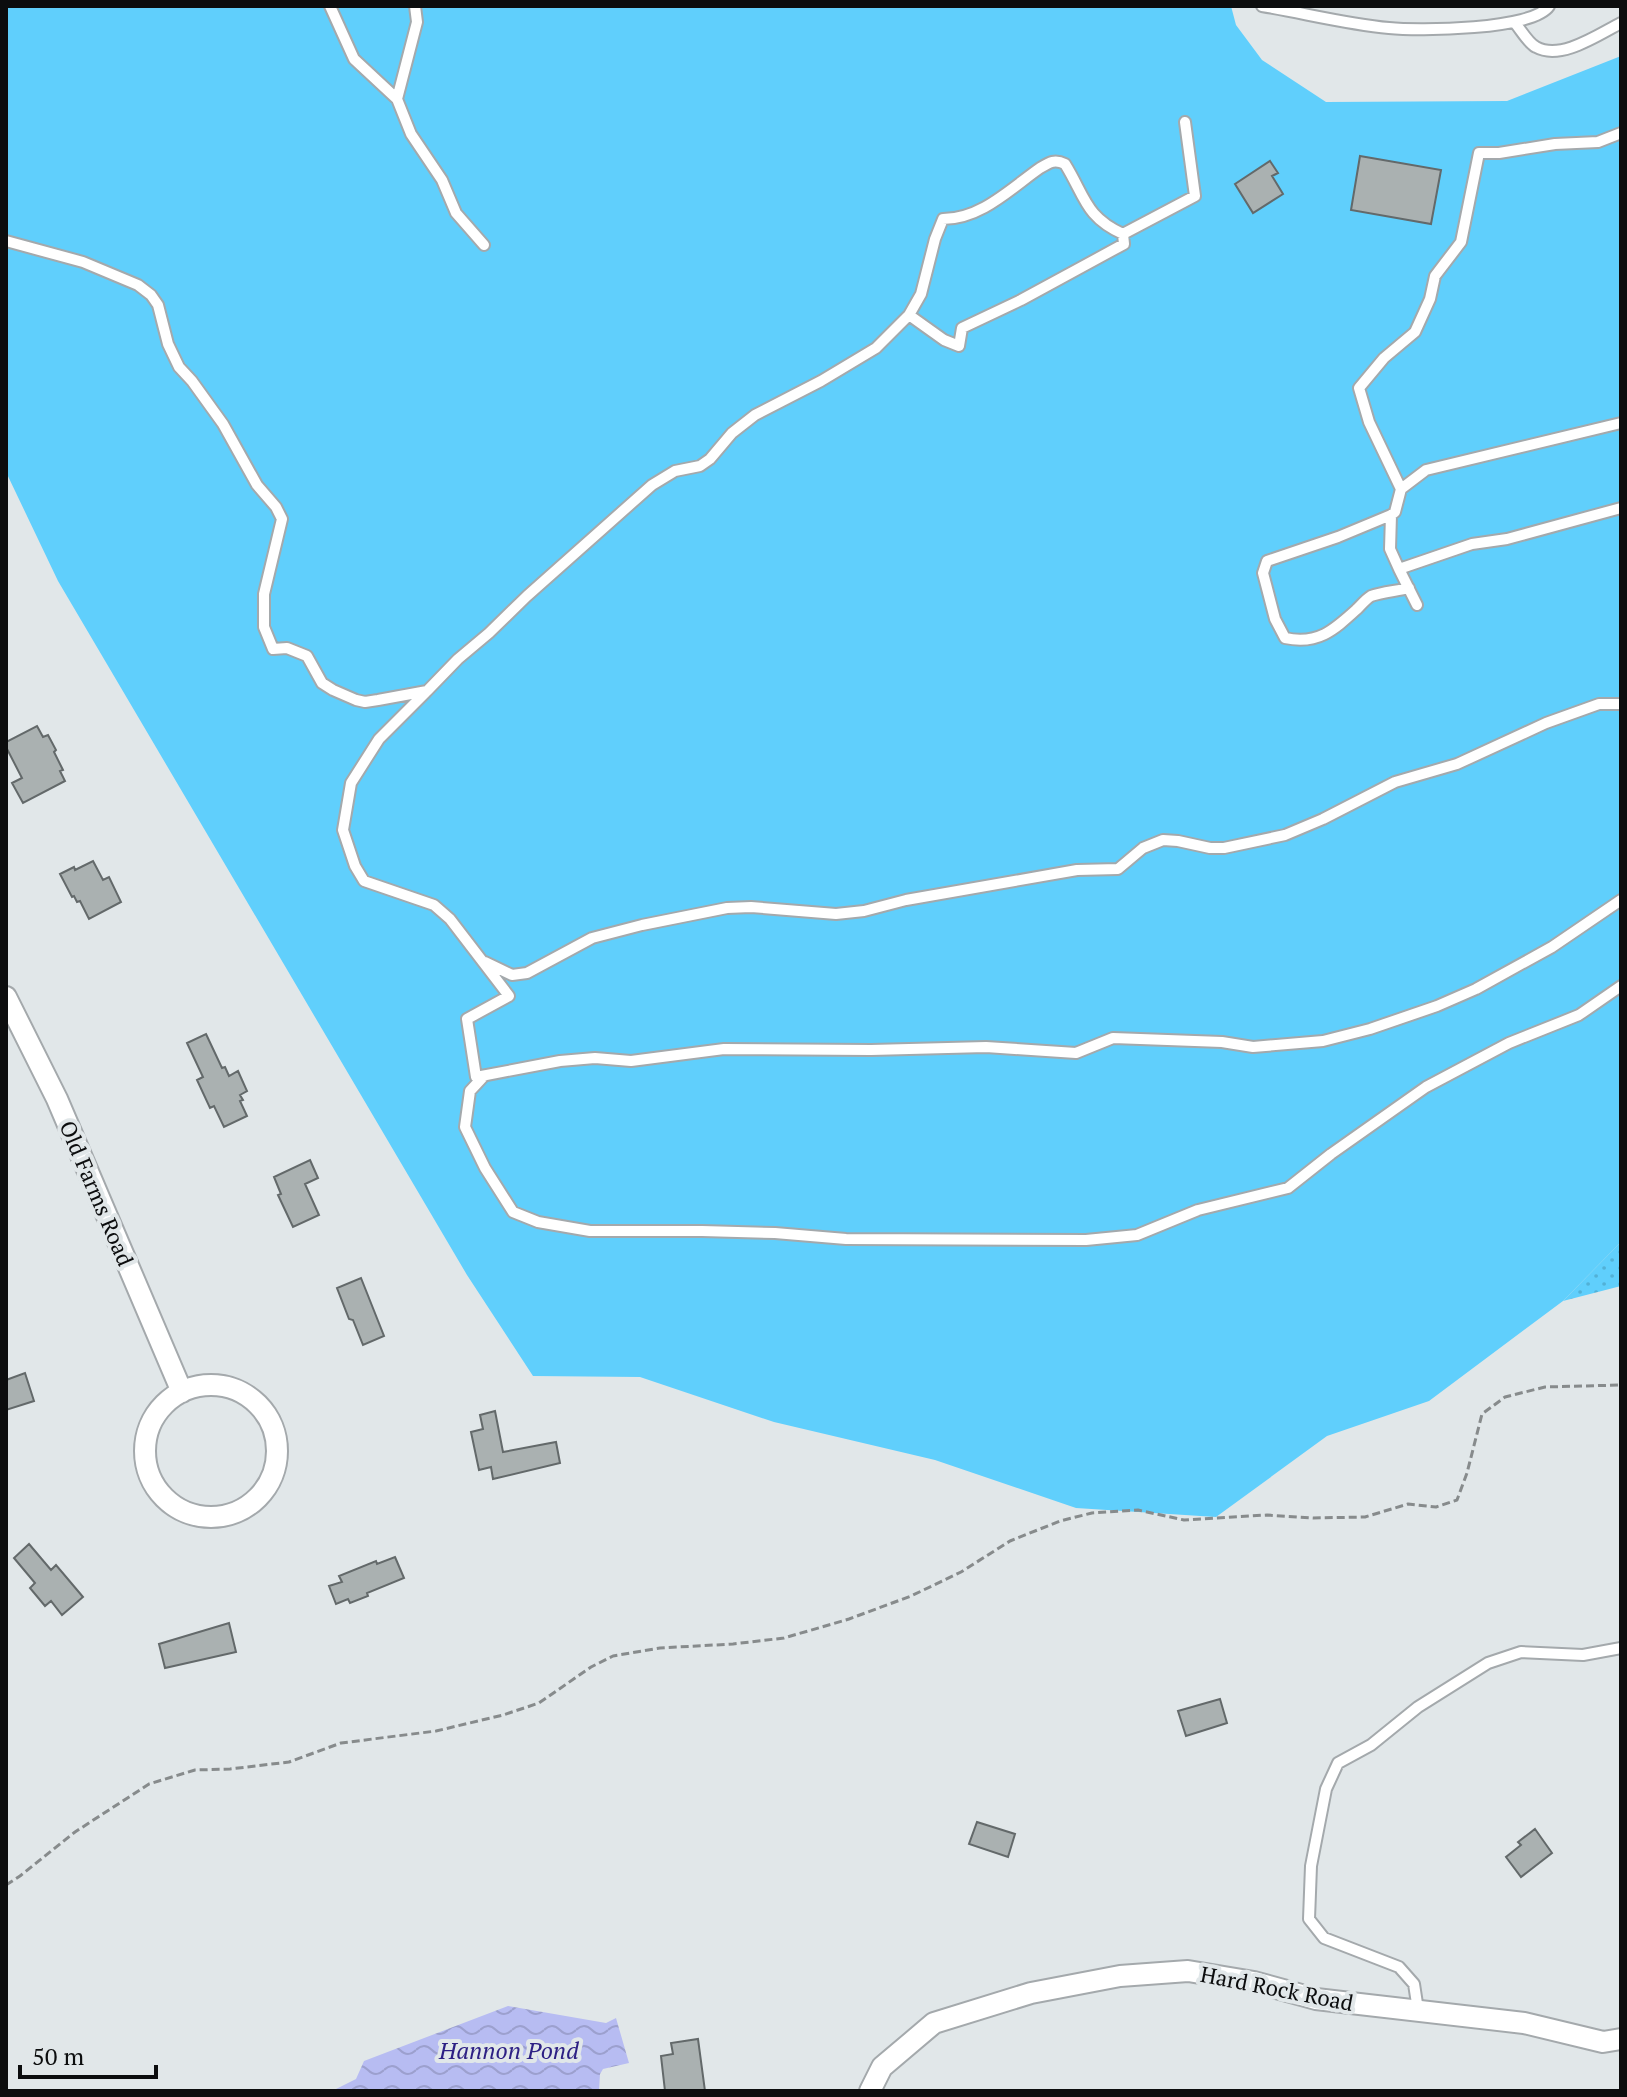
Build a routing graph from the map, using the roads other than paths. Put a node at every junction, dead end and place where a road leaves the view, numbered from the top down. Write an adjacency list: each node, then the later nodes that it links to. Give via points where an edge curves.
1 (330, 6): 7 (lane, via 354,59)
2 (415, 6): 7 (lane, via 417,22)
3 (1262, 6): 5 (lane, via 1390,28)
4 (1549, 6): 5 (lane)
5 (1515, 23): 6 (lane, via 1535,47 1555,52)
6 (1621, 23)
7 (397, 99): 12 (lane, via 456,213)
8 (1185, 122): 10 (lane, via 1195,196)
9 (1621, 133): 15 (lane, via 1598,142 1479,153 1461,242 1435,276 1415,332 1359,388)
10 (1123, 234): 13 (lane, via 1124,244 962,328 959,346); 13 (lane, via 1092,213 1065,164 1050,162 978,213 943,219 921,294)
11 (6, 241): 21 (lane, via 83,262 138,285 158,305 179,367 223,424 282,519 264,594 264,627 273,649 307,656 322,683 356,700)
12 (484, 245)
13 (909, 315): 21 (lane, via 876,348 755,415 700,466 675,471 652,485)
14 (1621, 423): 15 (lane, via 1426,470)
15 (1401, 489): 17 (lane)
16 (1621, 508): 18 (lane, via 1472,544)
17 (1391, 515): 18 (lane, via 1390,549); 19 (lane, via 1267,561 1263,573 1275,619 1285,638 1297,641 1326,634 1370,597)
18 (1399, 569): 19 (lane)
19 (1409, 588): 20 (lane)
20 (1417, 605)
21 (427, 691): 24 (lane, via 379,739 351,783 343,830 364,881 434,905)
22 (1621, 704): 24 (lane, via 1599,704 1546,723 1457,764 1395,782 1285,835 1224,848 1163,840 1143,848 1118,869 1077,870 864,911 727,908 592,938 527,973 512,975)
23 (1619, 905): 27 (lane, via 1476,989 1323,1041 1253,1047 1113,1038 1076,1053 986,1047 724,1049 631,1061 560,1061)
24 (483, 961): 27 (lane, via 509,996 467,1019 476,1077)
25 (1621, 986): 27 (lane, via 1579,1015 1509,1043 1426,1087 1288,1188 1198,1210 1137,1235 1086,1240 590,1231 538,1222 513,1212 465,1127 470,1091)
26 (6, 997): 28 (street, Old Farms Road, via 57,1099)
27 (483, 1077)
28 (182, 1392): 28 (street, via 197,1386 230,1388 258,1405 272,1428 276,1462 269,1482 239,1511 218,1517 177,1509 149,1477 147,1435 166,1402)
29 (1621, 1648): 30 (lane, via 1583,1655 1521,1652 1488,1663 1338,1763 1326,1789 1311,1866 1309,1919 1324,1938 1399,1967 1414,1984)
30 (1418, 2010): 31 (street, Hard Rock Road, via 1524,2023 1603,2042); 32 (street, Hard Rock Road, via 1316,1999 1188,1971 1120,1976 1031,1993 934,2023 882,2067)
31 (1621, 2039)
32 (870, 2091)

